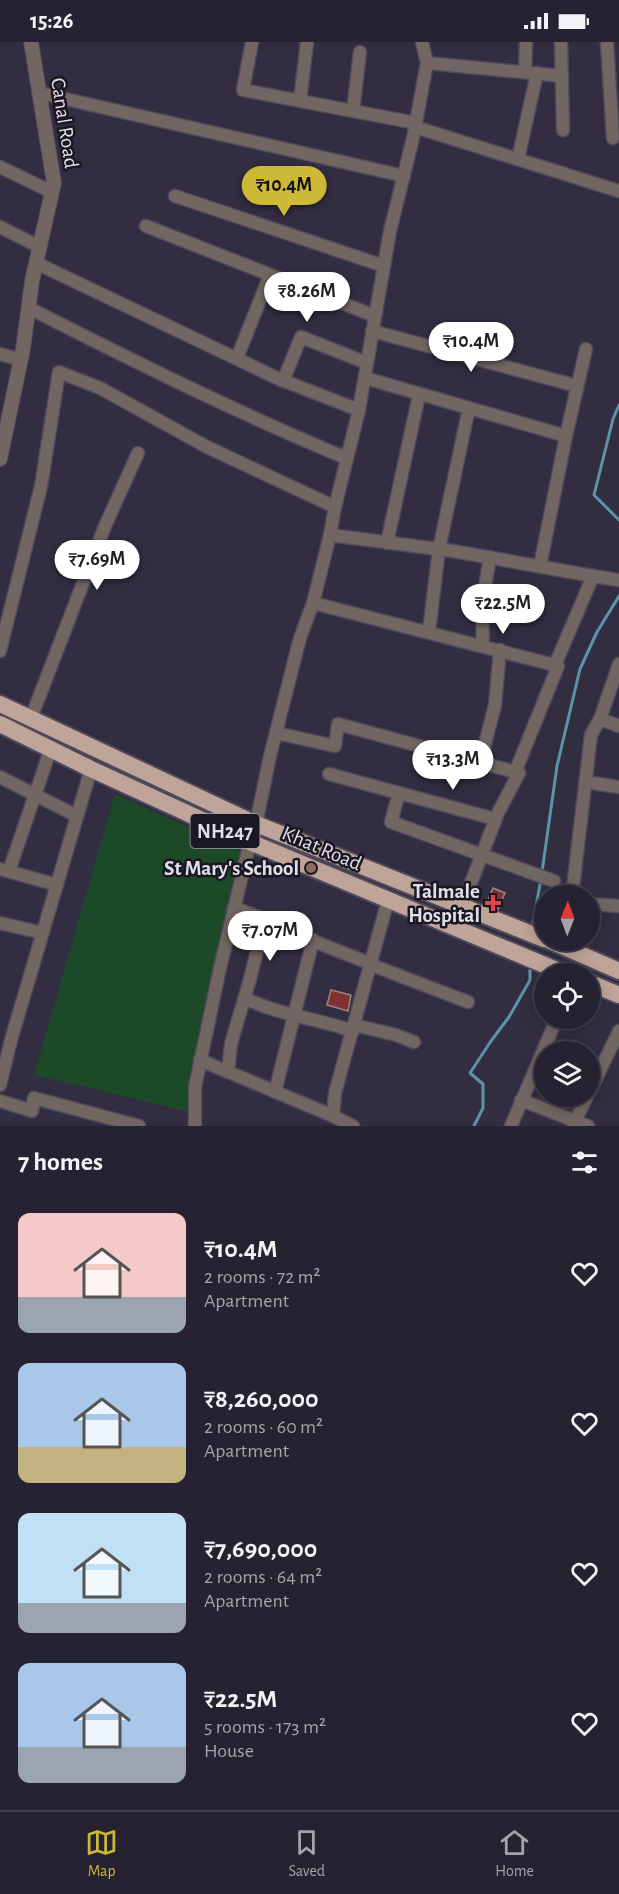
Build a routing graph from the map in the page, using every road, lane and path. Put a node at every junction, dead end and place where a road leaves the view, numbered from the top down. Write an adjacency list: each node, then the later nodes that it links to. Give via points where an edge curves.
1 (31, 42): 12 (street, Canal Road)
2 (252, 42): 13 (street, via 243,90)
3 (307, 42): 13 (street)
4 (422, 42): 9 (street)
5 (526, 42): 10 (street)
6 (561, 42): 11 (street)
7 (607, 42): 17 (street)
8 (360, 52): 14 (street)
9 (427, 63): 10 (street); 15 (street)
10 (531, 73): 11 (street); 18 (street)
11 (562, 76): 16 (street)
12 (39, 93): 20 (street); 22 (street, Canal Road, via 54,183)
13 (300, 101): 14 (street)
14 (353, 111): 15 (street)
15 (416, 125): 18 (street); 20 (street)
16 (563, 130)
17 (612, 138)
18 (518, 159): 21 (street)
19 (0, 167): 22 (street)
20 (404, 176): 28 (street)
21 (619, 191)
22 (52, 192): 26 (street, Canal Road)
23 (175, 196): 28 (street)
24 (146, 226): 29 (street)
25 (0, 227): 26 (street)
26 (40, 247): 27 (street, Canal Road)
27 (36, 263): 30 (street, Canal Road); 35 (street)
28 (384, 266): 31 (street)
29 (270, 275): 31 (street); 35 (street)
30 (29, 308): 36 (street, Canal Road); 47 (street, via 208,397)
31 (375, 316): 32 (street)
32 (372, 331): 37 (street); 40 (street)
33 (586, 349): 40 (street)
34 (0, 354): 36 (street)
35 (237, 358): 39 (street)
36 (21, 360): 44 (street, Canal Road)
37 (367, 363): 38 (street); 39 (street, via 301,336)
38 (365, 378): 41 (street); 43 (street)
39 (284, 381): 43 (street)
40 (577, 386): 45 (street)
41 (418, 395): 42 (street); 51 (street)
42 (469, 408): 45 (street); 52 (street)
43 (359, 410): 47 (street)
44 (5, 414): 48 (street, Canal Road)
45 (566, 436): 54 (street)
46 (138, 453): 65 (street, via 105,526)
47 (346, 458): 49 (street)
48 (0, 459)
49 (335, 507): 50 (street); 61 (street, via 207,447 100,388 59,372 40,486)
50 (330, 535): 51 (street); 57 (street)
51 (387, 543): 52 (street)
52 (439, 549): 53 (street); 58 (street)
53 (490, 557): 54 (street); 59 (street, via 482,605)
54 (540, 566): 55 (street)
55 (593, 576): 56 (street); 63 (street)
56 (619, 580)
57 (313, 603): 58 (street); 69 (street)
58 (429, 632): 59 (street)
59 (483, 645): 60 (street)
60 (500, 650): 63 (street); 71 (street, via 495,705)
61 (0, 651)
62 (619, 664): 66 (street)
63 (555, 665): 73 (street, via 558,666 516,770)
64 (0, 704): 65 (highway, Khat Road / NH247)
65 (31, 718): 82 (highway, Khat Road / NH247)
66 (600, 719): 68 (street); 76 (street, via 591,735)
67 (0, 724): 70 (highway, Khat Road / NH247)
68 (619, 726)
69 (276, 733): 71 (street, via 335,746 338,724); 82 (street)
70 (51, 748): 72 (highway, Khat Road / NH247); 79 (street)
71 (480, 763): 73 (street)
72 (91, 769): 80 (street); 83 (highway, Khat Road / NH247)
73 (519, 773): 81 (street)
74 (329, 774): 78 (street)
75 (0, 777): 79 (street)
76 (586, 782): 77 (street); 88 (street)
77 (619, 787)
78 (399, 793): 81 (street); 84 (street, via 391,822)
79 (36, 794): 80 (street); 85 (street)
80 (77, 816): 87 (street)
81 (495, 819): 84 (street)
82 (256, 824): 83 (highway, NH247); 91 (highway, Khat Road / NH247)
83 (250, 842): 89 (highway, Khat Road / NH247); 93 (street)
84 (480, 855): 86 (street); 91 (street)
85 (4, 870): 87 (street)
86 (554, 881)
87 (57, 885): 96 (street)
88 (573, 885)
89 (388, 900): 100 (highway, Khat Road / NH247); 101 (street)
90 (600, 905): 92 (street)
91 (462, 906): 97 (highway, Khat Road / NH247)
92 (619, 906)
93 (234, 908): 94 (street); 112 (street)
94 (265, 920): 98 (street); 105 (street)
95 (0, 923): 96 (street)
96 (43, 933): 115 (street)
97 (534, 935)
98 (313, 940): 101 (street); 107 (street)
99 (581, 951): 102 (highway, Khat Road / NH247)
100 (541, 963)
101 (369, 964): 106 (street); 108 (street)
102 (619, 970)
103 (600, 987): 104 (highway)
104 (619, 995)
105 (245, 998): 107 (street); 114 (street, via 231,1044)
106 (468, 1002)
107 (294, 1014): 108 (street); 116 (street)
108 (353, 1028): 111 (street); 120 (street, via 335,1093)
109 (552, 1029): 117 (street)
110 (619, 1031): 113 (street)
111 (414, 1042)
112 (200, 1060): 114 (street); 123 (street)
113 (600, 1070)
114 (228, 1072): 116 (street)
115 (0, 1085)
116 (275, 1092): 120 (street)
117 (520, 1100): 121 (street); 125 (street)
118 (0, 1101): 122 (street, via 32,1111 34,1098)
119 (582, 1107): 121 (street)
120 (333, 1116): 124 (street)
121 (574, 1124): 126 (street)
122 (139, 1126)
123 (195, 1126)
124 (352, 1126)
125 (511, 1126)
126 (588, 1126)

